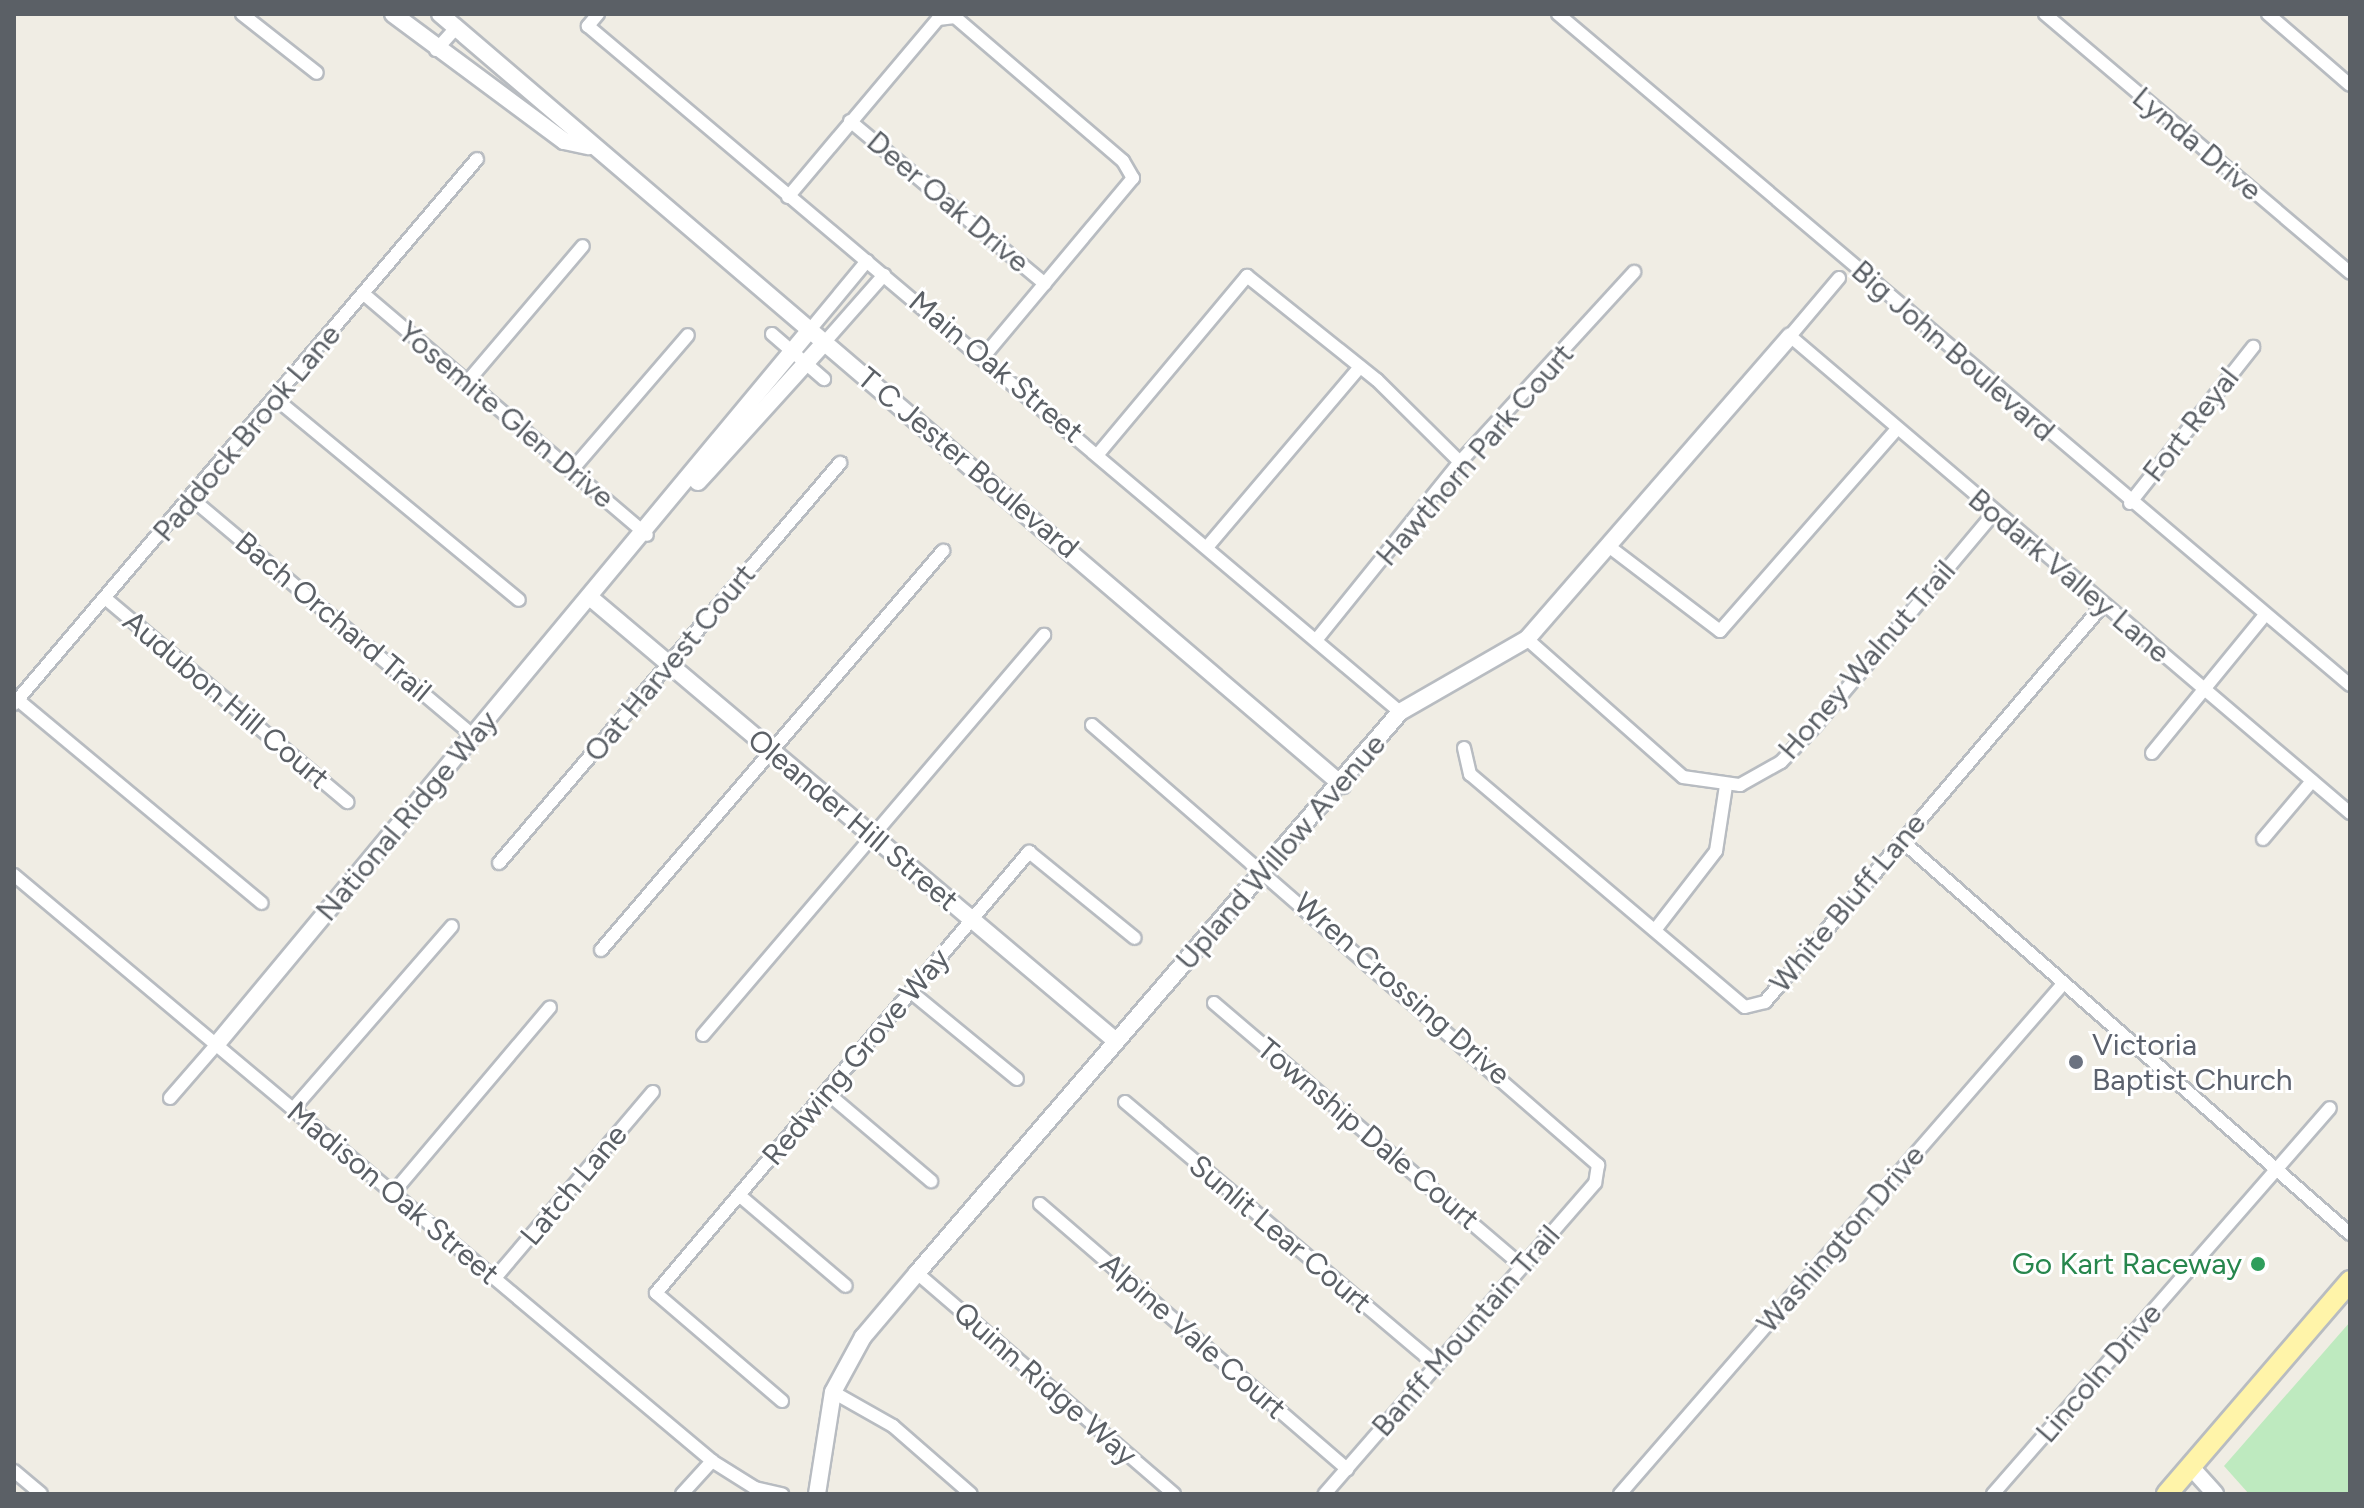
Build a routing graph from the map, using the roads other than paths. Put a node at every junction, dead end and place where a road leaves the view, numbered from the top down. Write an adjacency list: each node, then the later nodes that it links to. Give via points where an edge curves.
1 (242, 14): 11 (street)
2 (393, 14): 10 (street, T C Jester Boulevard)
3 (440, 14): 9 (street, T C Jester Boulevard)
4 (598, 14): 16 (street, Main Oak Street, via 588,26)
5 (1558, 14): 44 (street, Big John Boulevard)
6 (2045, 14): 20 (street, Lynda Drive)
7 (2268, 14): 12 (street)
8 (946, 15): 13 (street); 23 (street, via 1130,169 1128,187)
9 (456, 28): 10 (street); 14 (street, T C Jester Boulevard)
10 (436, 50): 14 (street, T C Jester Boulevard, via 564,141)
11 (317, 73)
12 (2350, 85)
13 (850, 121): 16 (street); 23 (street, Deer Oak Drive)
14 (590, 147): 25 (street, T C Jester Boulevard)
15 (477, 159): 24 (street, Paddock Brook Lane)
16 (788, 197): 18 (street, Main Oak Street)
17 (583, 246): 36 (street)
18 (867, 261): 21 (street, Main Oak Street); 25 (street, National Ridge Way)
19 (1634, 272): 40 (street, Hawthorn Park Court)
20 (2350, 273)
21 (884, 275): 29 (street, National Ridge Way); 32 (street, Main Oak Street)
22 (1839, 278): 28 (street, Upland Willow Avenue)
23 (1045, 284): 32 (street)
24 (365, 295): 36 (street, Yosemite Glen Drive); 37 (street, Paddock Brook Lane)
25 (809, 331): 29 (street, T C Jester Boulevard); 31 (street, National Ridge Way)
26 (772, 334): 31 (street, T C Jester Boulevard)
27 (688, 335): 42 (street)
28 (1790, 336): 38 (street, Bodark Valley Lane); 48 (street, Upland Willow Avenue)
29 (824, 343): 33 (street, National Ridge Way); 69 (street, T C Jester Boulevard)
30 (2253, 347): 44 (street, Fort Reyal)
31 (792, 351): 33 (street, T C Jester Boulevard); 46 (street, National Ridge Way)
32 (985, 355): 39 (street, Main Oak Street)
33 (807, 364): 35 (street, T C Jester Boulevard); 46 (street, National Ridge Way)
34 (1360, 367): 39 (street, via 1247,276); 40 (street); 47 (street)
35 (824, 379)
36 (468, 381): 42 (street, Yosemite Glen Drive)
37 (276, 399): 43 (street, Paddock Brook Lane); 52 (street)
38 (1897, 429): 45 (street, Bodark Valley Lane); 48 (street, via 1720,631)
39 (1099, 453): 47 (street, Main Oak Street)
40 (1460, 462): 56 (street, Hawthorn Park Court)
41 (840, 463): 58 (street, Oat Harvest Court)
42 (571, 471): 46 (street, Yosemite Glen Drive)
43 (191, 498): 50 (street, Paddock Brook Lane); 64 (street, Bach Orchard Trail)
44 (2130, 503): 54 (street, Big John Boulevard)
45 (1994, 513): 53 (street, Bodark Valley Lane); 70 (street, Honey Walnut Trail, via 1781,762)
46 (647, 535): 51 (street, National Ridge Way)
47 (1208, 546): 56 (street, Main Oak Street)
48 (1611, 548): 57 (street, Upland Willow Avenue)
49 (943, 551): 66 (street)
50 (105, 598): 61 (street, Paddock Brook Lane); 71 (street, Audubon Hill Court)
51 (592, 599): 58 (street, Oleander Hill Street); 64 (street, National Ridge Way)
52 (519, 600)
53 (2103, 605): 60 (street, Bodark Valley Lane); 75 (street, White Bluff Lane)
54 (2264, 616): 59 (street, Big John Boulevard); 60 (street)
55 (1044, 635): 73 (street)
56 (1317, 639): 62 (street, Main Oak Street)
57 (1527, 639): 62 (street, Upland Willow Avenue); 70 (street, via 1683,777)
58 (669, 663): 66 (street, Oleander Hill Street); 76 (street, Oat Harvest Court)
59 (2350, 685)
60 (2203, 689): 67 (street); 68 (street, Bodark Valley Lane)
61 (16, 702): 79 (street)
62 (1400, 712): 69 (street, Upland Willow Avenue)
63 (1092, 725): 77 (street, Wren Crossing Drive)
64 (474, 736): 91 (street, National Ridge Way)
65 (1464, 748): 82 (street, White Bluff Lane, via 1470,774)
66 (771, 750): 73 (street, Oleander Hill Street); 84 (street)
67 (2152, 753)
68 (2312, 781): 72 (street, Bodark Valley Lane); 74 (street)
69 (1342, 785): 77 (street, Upland Willow Avenue)
70 (1726, 786): 82 (street, via 1716,851)
71 (347, 802)
72 (2350, 813)
73 (871, 835): 80 (street, Oleander Hill Street); 89 (street)
74 (2263, 839)
75 (1901, 840): 82 (street, White Bluff Lane, via 1765,1002 1745,1007); 85 (street)
76 (499, 863)
77 (1266, 872): 90 (street, Upland Willow Avenue); 99 (street, Wren Crossing Drive)
78 (14, 875): 91 (street, Madison Oak Street)
79 (262, 903)
80 (971, 921): 83 (street, Redwing Grove Way, via 1029,852); 86 (street, Redwing Grove Way); 90 (street, Oleander Hill Street)
81 (452, 926): 98 (street)
82 (1655, 930)
83 (1135, 938)
84 (601, 950)
85 (2062, 985): 100 (street); 126 (street, Washington Drive)
86 (911, 992): 92 (street); 94 (street, Redwing Grove Way)
87 (1214, 1003): 106 (street, Township Dale Court)
88 (550, 1007): 102 (street)
89 (703, 1035)
90 (1116, 1041): 107 (street, Upland Willow Avenue)
91 (216, 1045): 95 (street, National Ridge Way); 98 (street, Madison Oak Street)
92 (1017, 1079)
93 (653, 1092): 108 (street, Latch Lane)
94 (826, 1092): 101 (street); 103 (street, Redwing Grove Way)
95 (170, 1098)
96 (1125, 1102): 111 (street, Sunlit Lear Court)
97 (2330, 1108): 100 (street, Lincoln Drive)
98 (293, 1109): 102 (street, Madison Oak Street)
99 (1598, 1165): 106 (street, Banff Mountain Trail, via 1595,1183)
100 (2276, 1170): 105 (street); 127 (street, Lincoln Drive)
101 (931, 1181)
102 (393, 1193): 108 (street, Madison Oak Street)
103 (739, 1195): 110 (street); 113 (street, Redwing Grove Way, via 656,1293)
104 (1040, 1204): 116 (street, Alpine Vale Court)
105 (2350, 1234)
106 (1522, 1266): 111 (street, Banff Mountain Trail)
107 (917, 1273): 112 (street, Upland Willow Avenue, via 863,1337); 124 (street, Quinn Ridge Way)
108 (495, 1278): 114 (street, Madison Oak Street)
109 (2350, 1281): 115 (main road)
110 (846, 1286)
111 (1436, 1365): 116 (street, Banff Mountain Trail)
112 (833, 1392): 122 (street, Upland Willow Avenue); 123 (street, via 893,1426)
113 (782, 1401)
114 (712, 1461): 120 (street); 121 (street, Madison Oak Street, via 755,1488)
115 (2191, 1467): 118 (main road); 128 (street)
116 (1347, 1469): 125 (street, Banff Mountain Trail)
117 (14, 1471): 119 (street)
118 (2172, 1492)
119 (41, 1494)
120 (682, 1494)
121 (782, 1494)
122 (817, 1494)
123 (971, 1494)
124 (1174, 1494)
125 (1325, 1494)
126 (1620, 1494)
127 (1993, 1494)
128 (2215, 1494)

